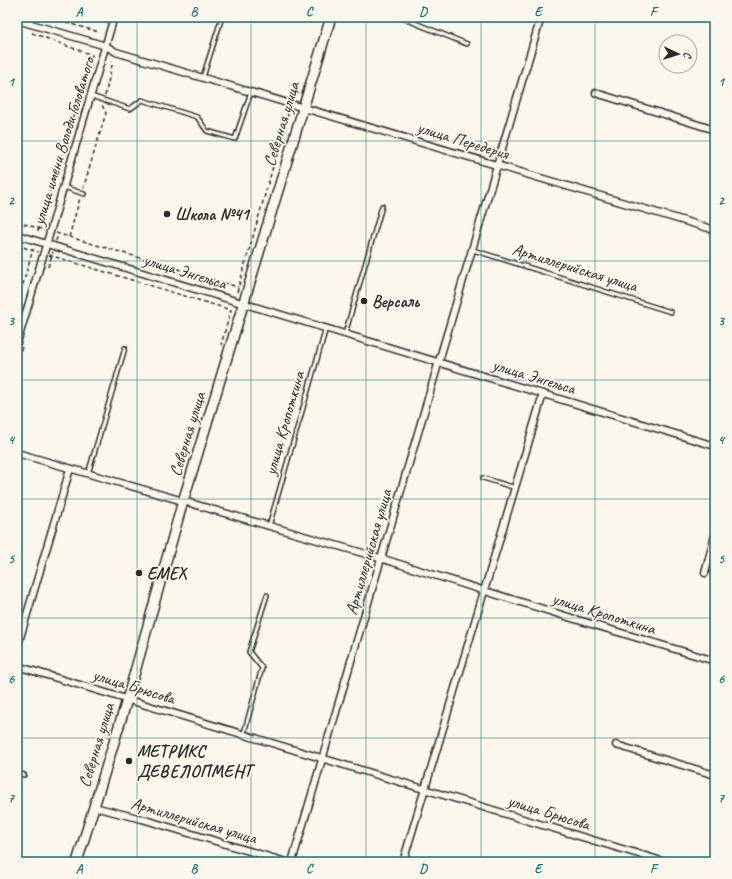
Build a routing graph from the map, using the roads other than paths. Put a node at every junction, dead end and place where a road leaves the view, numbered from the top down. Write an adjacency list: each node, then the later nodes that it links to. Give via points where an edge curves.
1 (114, 17): 8 (street, улица имени Володи Головатого)
2 (222, 17): 9 (lane)
3 (331, 17): 13 (main road, Северная улица)
4 (400, 17): 7 (lane)
5 (541, 17): 15 (street, Артиллерийская улица)
6 (17, 20): 8 (street, улица Передерия)
7 (467, 44)
8 (106, 46): 9 (street, улица Передерия, via 116,52); 12 (street, улица имени Володи Головатого)
9 (203, 78): 10 (street, улица Передерия)
10 (250, 92): 12 (lane, via 235,139 207,131 197,117 142,100 130,109); 13 (street, улица Передерия)
11 (596, 93): 14 (street)
12 (91, 96): 16 (street, улица имени Володи Головатого)
13 (303, 107): 15 (street, улица Передерия); 23 (main road, Северная улица)
14 (715, 130)
15 (496, 165): 19 (street, улица Передерия); 22 (street, Артиллерийская улица)
16 (64, 187): 17 (lane); 21 (street, улица имени Володи Головатого)
17 (83, 194)
18 (382, 206): 26 (lane)
19 (715, 230)
20 (17, 235): 21 (street, улица Энгельса)
21 (47, 244): 23 (street, улица Энгельса); 27 (street, улица имени Володи Головатого)
22 (471, 249): 24 (lane, Артиллерийская улица); 29 (street, Артиллерийская улица)
23 (243, 303): 25 (street, улица Энгельса); 37 (main road, Северная улица)
24 (672, 312)
25 (326, 328): 26 (street, улица Энгельса); 38 (lane, улица Кропоткина)
26 (345, 334): 29 (street, улица Энгельса)
27 (17, 343)
28 (125, 348): 34 (lane)
29 (439, 362): 30 (street, улица Энгельса); 40 (street, Артиллерийская улица)
30 (543, 394): 31 (street, улица Энгельса); 36 (street)
31 (715, 446)
32 (17, 454): 33 (street, улица Кропоткина)
33 (70, 469): 34 (street, улица Кропоткина); 44 (street)
34 (88, 474): 37 (street, улица Кропоткина)
35 (483, 478): 36 (lane)
36 (516, 488): 42 (street)
37 (184, 500): 38 (street, улица Кропоткина); 47 (main road, Северная улица)
38 (269, 526): 40 (street, улица Кропоткина)
39 (715, 536): 41 (street)
40 (380, 558): 42 (street, улица Кропоткина); 50 (street, Артиллерийская улица)
41 (705, 573)
42 (486, 590): 45 (street, улица Кропоткина); 54 (street)
43 (267, 595): 48 (lane, via 249,652 262,668)
44 (17, 648)
45 (715, 661)
46 (17, 666): 47 (street, улица Брюсова)
47 (127, 700): 48 (street, улица Брюсова); 55 (main road, Северная улица)
48 (244, 733): 50 (street, улица Брюсова)
49 (616, 744): 53 (street)
50 (323, 757): 54 (street, улица Брюсова); 58 (street, Артиллерийская улица)
51 (17, 773): 52 (lane)
52 (24, 775)
53 (715, 775)
54 (425, 790): 59 (street); 60 (street, улица Брюсова)
55 (94, 807): 56 (main road, Северная улица); 57 (street, Артиллерийская улица)
56 (77, 862)
57 (286, 862)
58 (292, 862)
59 (403, 862)
60 (666, 862)

